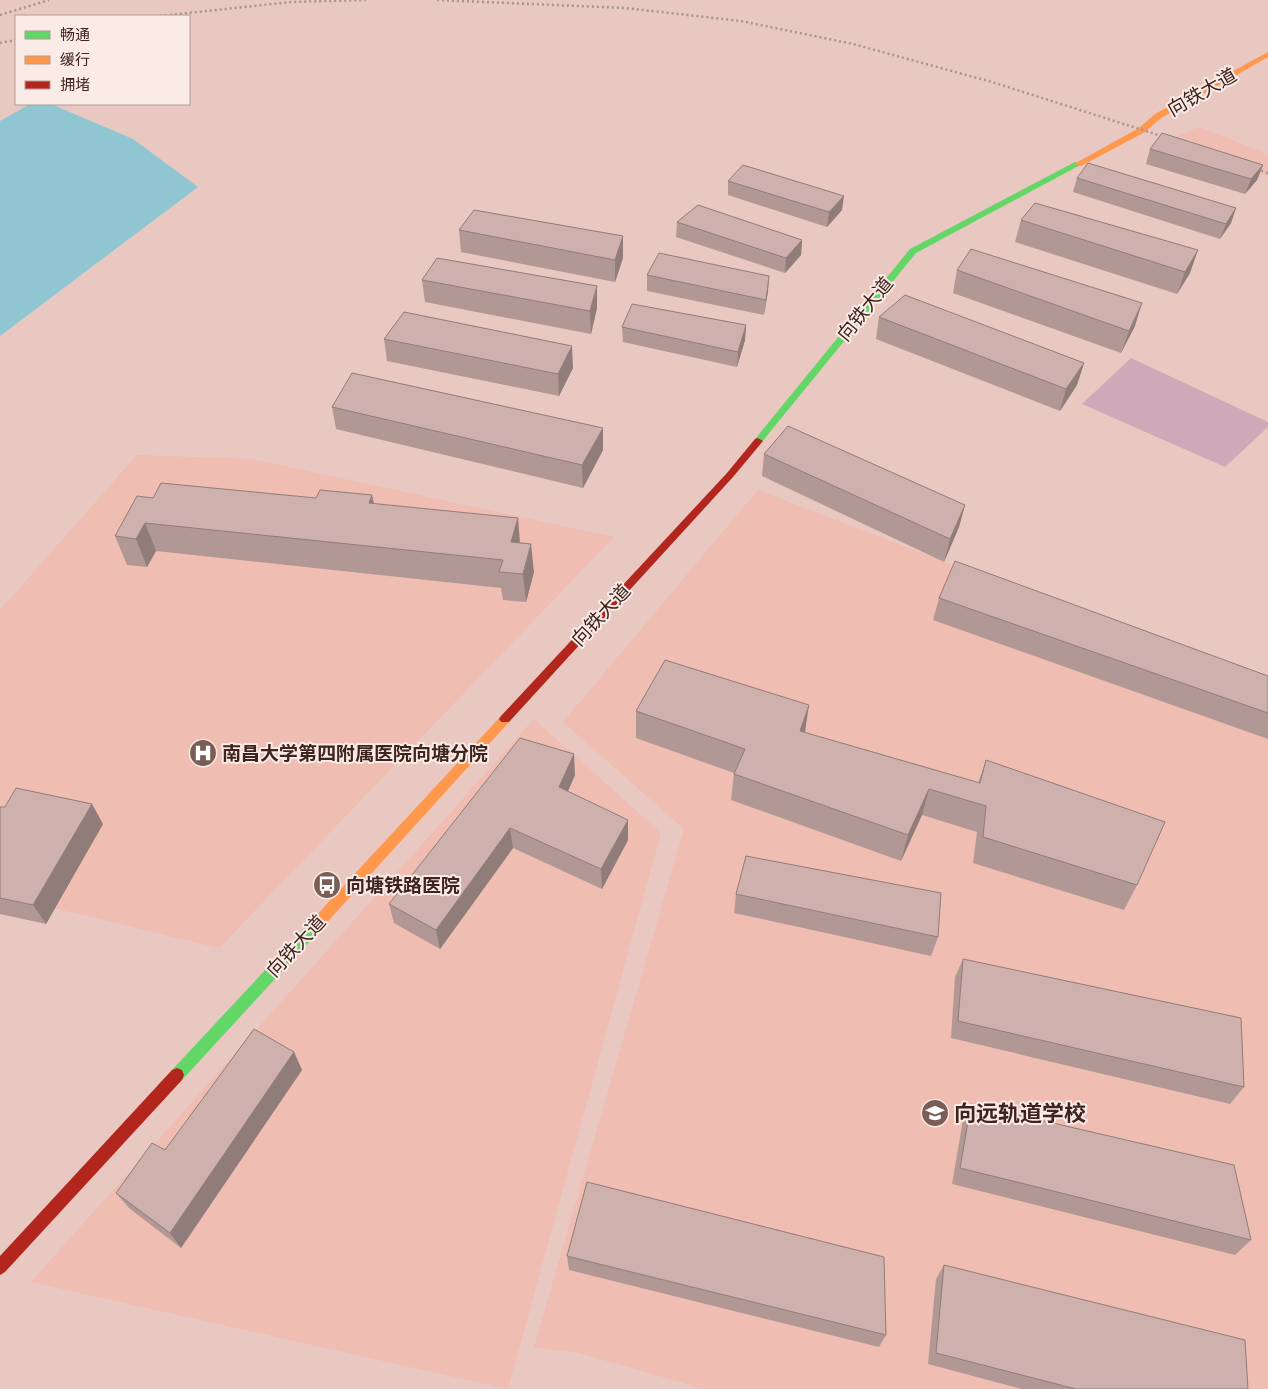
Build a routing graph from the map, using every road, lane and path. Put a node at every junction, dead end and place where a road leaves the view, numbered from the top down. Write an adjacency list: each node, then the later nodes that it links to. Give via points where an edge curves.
1 (1268, 54): 2 (street, 向铁大道, via 1158,116 1142,130 912,251 730,475)
2 (0, 1267)

